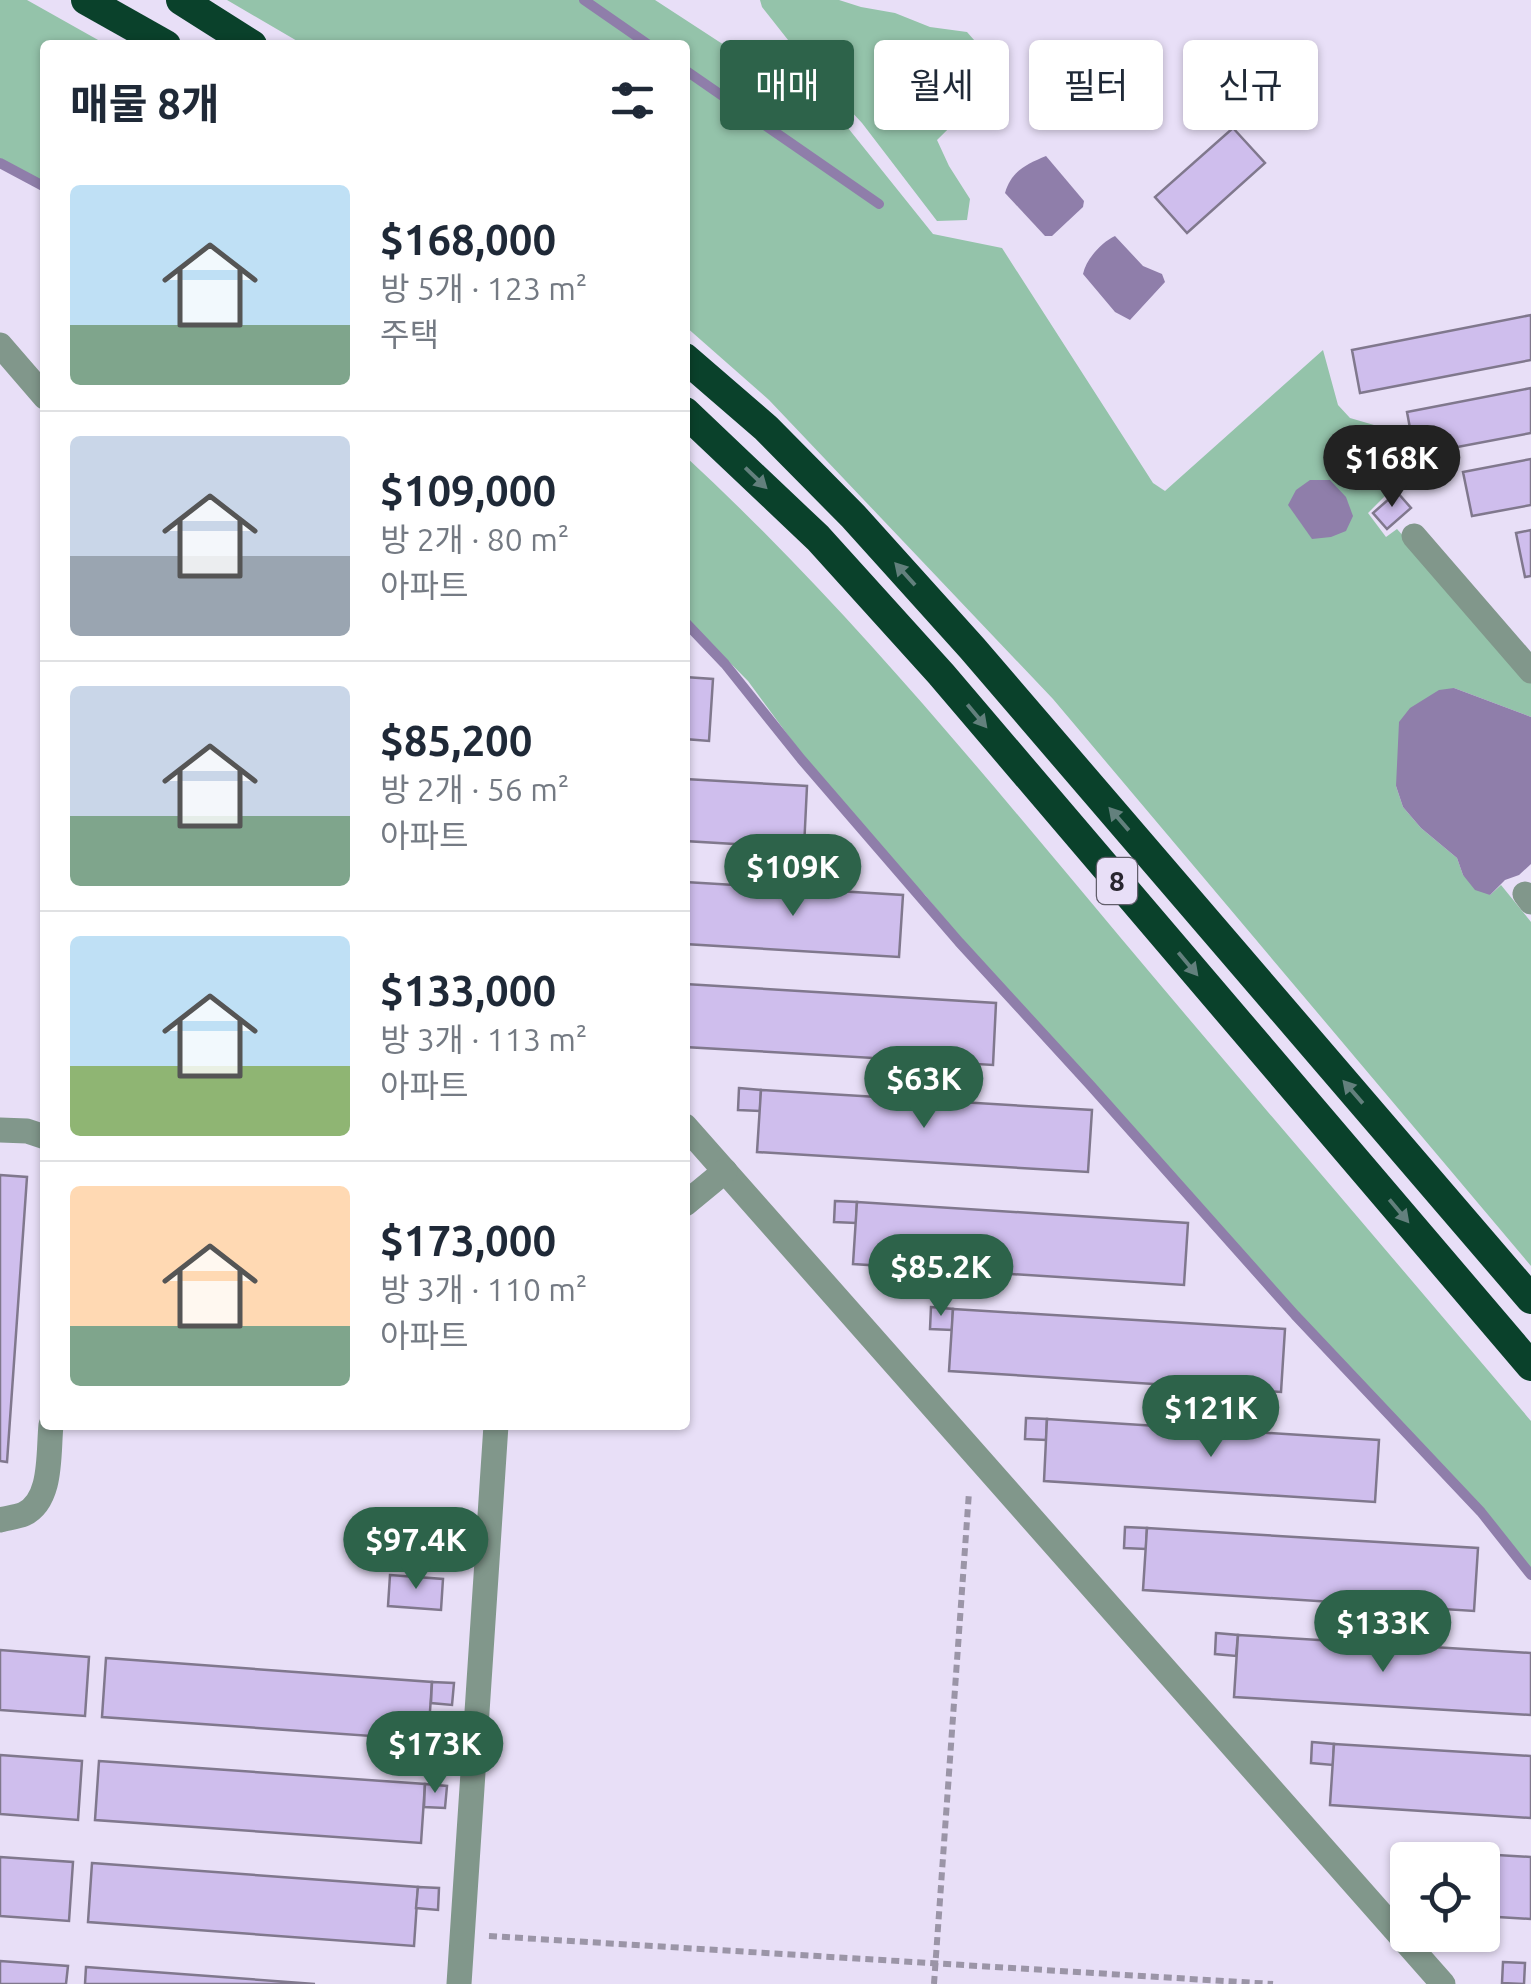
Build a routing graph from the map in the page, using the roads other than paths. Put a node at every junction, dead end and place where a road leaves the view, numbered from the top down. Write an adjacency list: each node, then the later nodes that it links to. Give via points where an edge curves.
1 (86, 0): 3 (highway)
2 (181, 0): 4 (highway)
3 (157, 40)
4 (244, 40)
5 (0, 345): 7 (street)
6 (690, 362): 16 (highway, 8, one-way to 6, via 959,633 766,428)
7 (40, 390)
8 (690, 417): 17 (highway, 8, one-way to 17, via 818,538 942,674)
9 (1414, 536): 10 (street)
10 (1531, 671)
11 (0, 1130): 13 (street)
12 (690, 1132): 14 (street)
13 (40, 1136)
14 (724, 1171): 15 (street); 22 (street)
15 (690, 1200)
16 (1531, 1299)
17 (1531, 1366)
18 (51, 1430): 20 (street, via 40,1498 26,1513)
19 (496, 1430): 21 (street)
20 (0, 1520)
21 (459, 1984)
22 (1444, 1984)

